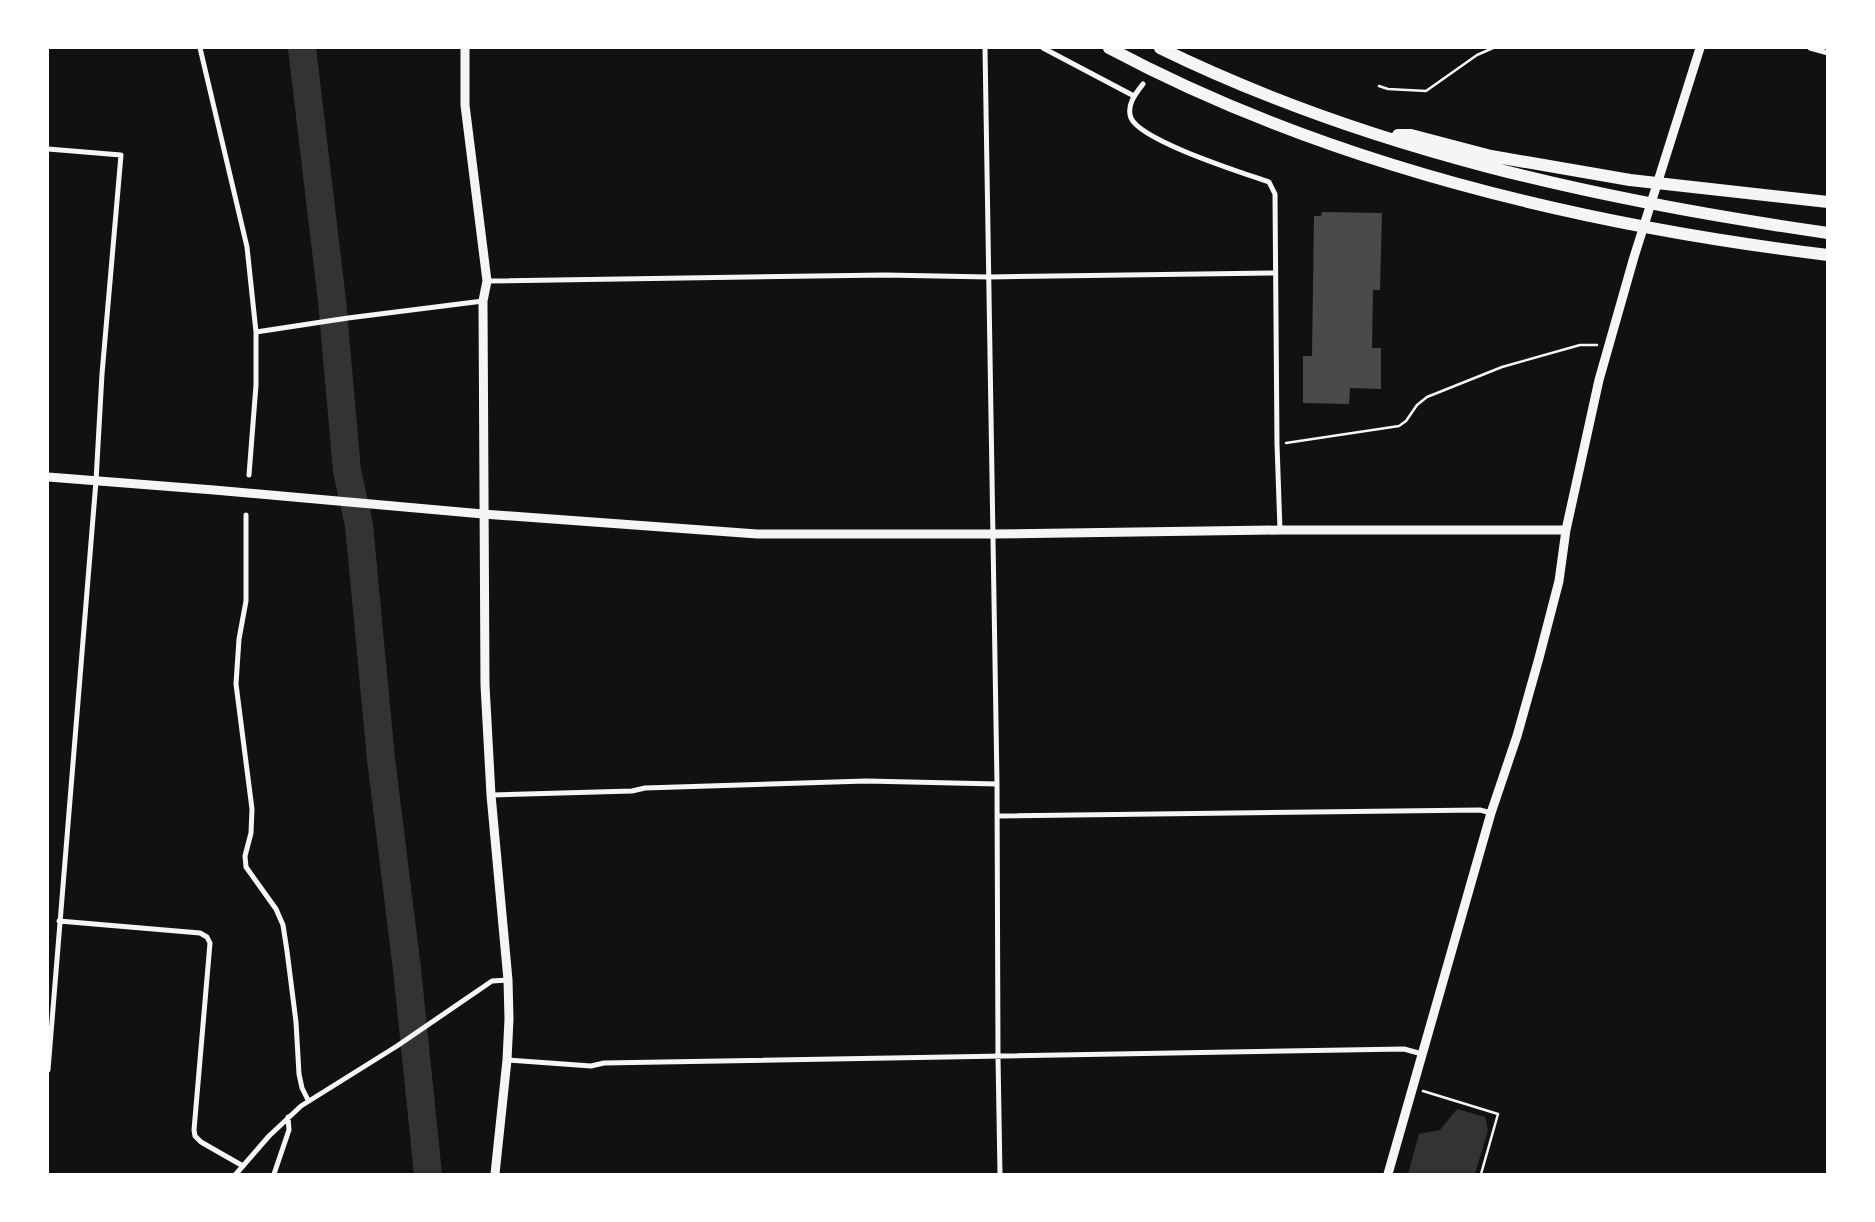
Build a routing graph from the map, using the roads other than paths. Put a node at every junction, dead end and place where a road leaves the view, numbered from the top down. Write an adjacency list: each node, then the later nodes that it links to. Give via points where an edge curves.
1 (200, 48): 21 (street, via 247,247)
2 (466, 48): 19 (street, via 465,105)
3 (985, 48): 18 (street)
4 (1043, 48): 11 (street)
5 (1109, 48): 16 (highway, via 1258,118 1454,183 1621,221 1753,246)
6 (1160, 48): 12 (highway, via 1266,96)
7 (1700, 48): 28 (street, via 1608,346)
8 (1810, 48): 9 (street)
9 (1828, 53)
10 (1143, 84): 11 (street)
11 (1134, 96): 17 (street, via 1131,117 1145,132 1174,147 1269,182 1275,194)
12 (1378, 134): 14 (highway, via 1411,135 1491,156 1630,180); 15 (highway, via 1565,187 1763,224)
13 (48, 149): 24 (street, via 122,155 102,374)
14 (1828, 202)
15 (1828, 232)
16 (1828, 255)
17 (1275, 273): 18 (street); 27 (street)
18 (989, 276): 19 (street, via 885,274); 29 (street)
19 (487, 281): 20 (street)
20 (483, 301): 21 (street); 25 (street)
21 (256, 332): 22 (street, via 256,385)
22 (249, 475)
23 (48, 477): 24 (street)
24 (96, 481): 25 (street); 34 (street)
25 (483, 514): 29 (street, via 758,534); 31 (street, via 485,685)
26 (246, 515): 41 (street, via 246,601 236,684 252,809 246,867 276,909 283,925 296,1022 299,1074)
27 (1280, 530): 28 (street); 29 (street)
28 (1566, 530): 32 (street, via 1559,581 1539,658)
29 (993, 534): 30 (street)
30 (997, 784): 31 (street, via 866,781); 33 (street)
31 (491, 795): 35 (street)
32 (1491, 813): 33 (street, via 1480,810); 37 (street)
33 (997, 816): 38 (street)
34 (59, 921): 36 (street); 43 (street, via 200,933 207,937 210,943 194,1130 200,1142)
35 (508, 980): 39 (street); 41 (street, via 492,981 397,1046)
36 (49, 1033): 40 (street)
37 (1422, 1054): 38 (street, via 1404,1049); 48 (street)
38 (998, 1057): 39 (street, via 604,1063 591,1066); 47 (street)
39 (507, 1060): 46 (street)
40 (48, 1070)
41 (308, 1100): 42 (street)
42 (288, 1116): 43 (street); 45 (street, via 289,1130)
43 (243, 1166): 44 (street)
44 (236, 1174)
45 (274, 1174)
46 (495, 1174)
47 (1000, 1174)
48 (1388, 1174)

